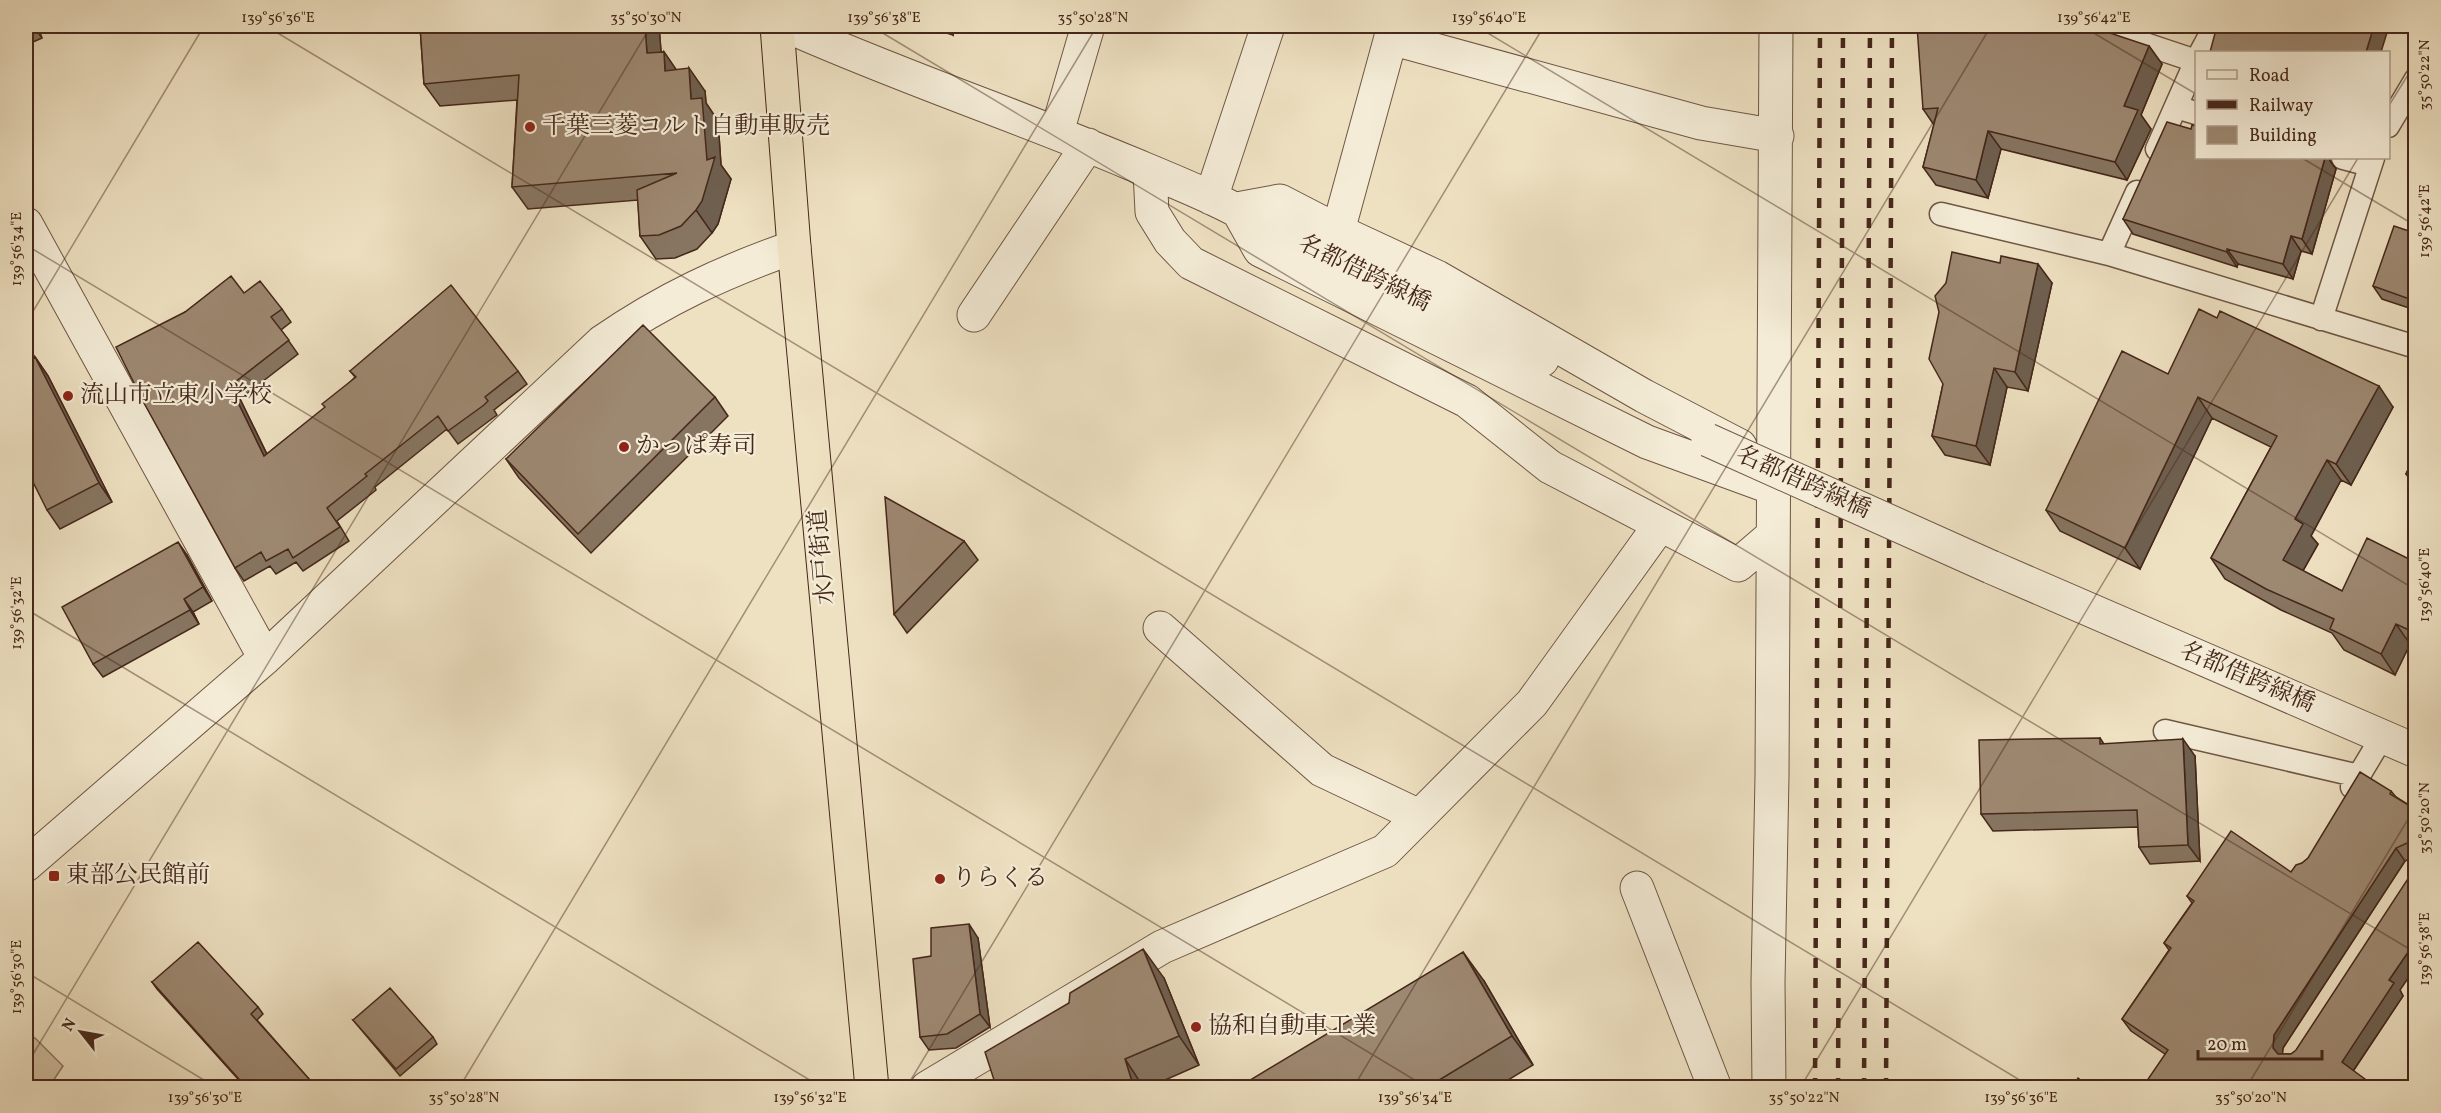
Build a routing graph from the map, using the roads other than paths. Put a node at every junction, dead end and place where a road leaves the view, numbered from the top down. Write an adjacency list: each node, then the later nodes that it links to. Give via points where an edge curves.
1 (777, 26): 25 (highway, 水戸街道)
2 (787, 26): 15 (street, 名都借跨線橋)
3 (1088, 26): 15 (street)
4 (1268, 26): 21 (street)
5 (1776, 26): 16 (street)
6 (2091, 26): 10 (lane)
7 (2215, 26): 9 (lane)
8 (1392, 32): 16 (street, via 1701,123); 24 (street)
9 (2202, 51)
10 (2195, 61)
11 (2195, 66): 13 (lane)
12 (2415, 79): 14 (lane)
13 (2186, 110): 26 (lane)
14 (2390, 123)
15 (1057, 132): 17 (street, 名都借跨線橋)
16 (1777, 136): 30 (street)
17 (1088, 145): 20 (street, 名都借跨線橋); 27 (street)
18 (2352, 159): 19 (lane)
19 (2371, 161): 28 (lane)
20 (1150, 172): 21 (street, 名都借跨線橋); 31 (street, via 1152,212 1170,242 1191,263 1467,401 1550,467)
21 (1224, 204): 24 (street, via 1280,201); 30 (street, via 1260,250 1647,442); 36 (street, 名都借跨線橋, bridge, via 1708,440)
22 (1941, 214): 26 (lane)
23 (26, 224): 34 (street)
24 (1338, 231): 30 (street, via 1437,277 1644,396)
25 (794, 247): 34 (street, via 730,270 666,300 602,342); 43 (highway, 水戸街道)
26 (2109, 254): 28 (lane)
27 (974, 315)
28 (2321, 319): 29 (lane)
29 (2415, 347)
30 (1773, 476): 32 (street)
31 (1660, 525): 32 (street, via 1737,565); 40 (street, via 1532,704)
32 (1773, 535): 46 (street)
33 (1160, 628): 40 (street, via 1322,770)
34 (265, 658): 41 (street)
35 (2165, 731): 38 (lane)
36 (2382, 737): 37 (street, 名都借跨線橋); 38 (lane)
37 (2415, 751)
38 (2359, 776): 39 (lane)
39 (2341, 805)
40 (1419, 816): 44 (street, via 1385,851 1162,947)
41 (26, 865)
42 (1637, 888): 45 (street)
43 (872, 1088)
44 (927, 1088)
45 (1715, 1088)
46 (1769, 1088)

